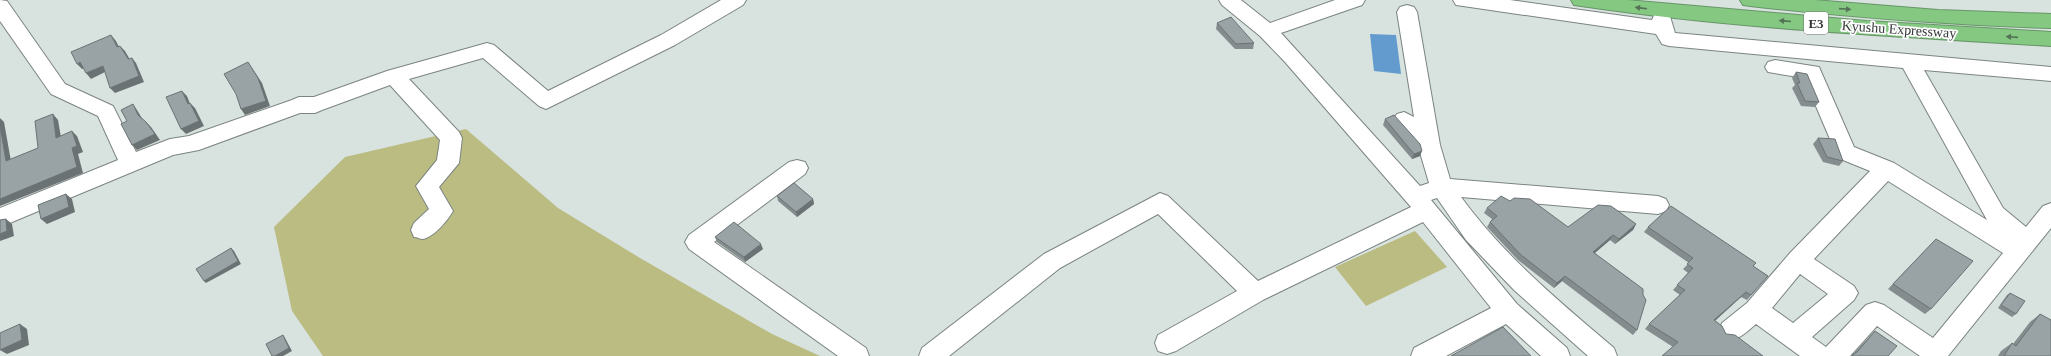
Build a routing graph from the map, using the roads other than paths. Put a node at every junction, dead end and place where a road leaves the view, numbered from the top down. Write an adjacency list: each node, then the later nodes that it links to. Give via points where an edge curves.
1 (736, 0): 15 (street, via 668,40 546,101 487,50)
2 (1229, 0): 10 (street)
3 (1355, 0): 10 (street)
4 (1463, 0): 12 (street, via 1662,23 1669,39)
5 (1581, 0): 11 (highway, Kyushu Expressway / E3, one-way to 5, via 1875,28 1660,10)
6 (1750, 0): 9 (highway, Kyushu Expressway / E3, one-way to 9, via 1934,16)
7 (0, 6): 18 (street, via 58,89 106,111)
8 (1407, 12): 17 (street)
9 (2051, 21)
10 (1267, 32): 22 (street)
11 (2051, 39)
12 (1909, 61): 14 (street); 27 (street, via 1995,214)
13 (1775, 67): 20 (street, via 1812,72 1846,152)
14 (2051, 74)
15 (394, 76): 18 (street, via 315,106 299,104 191,144 170,147); 26 (street, via 451,138 448,163 428,186 442,211)
16 (1404, 120): 17 (street)
17 (1429, 145): 21 (street)
18 (130, 163): 25 (street)
19 (797, 168): 38 (street, via 697,242)
20 (1886, 169): 27 (street); 28 (street)
21 (1441, 187): 22 (street); 23 (street); 42 (street, via 1474,233 1522,283)
22 (1421, 203): 29 (street); 32 (street)
23 (1658, 205)
24 (2051, 212): 27 (street)
25 (0, 218)
26 (422, 230)
27 (2023, 246): 37 (street)
28 (1798, 260): 30 (street); 31 (street)
29 (1255, 293): 36 (street); 39 (street, via 1160,202 1052,261)
30 (1846, 293): 33 (street); 35 (street)
31 (1756, 310): 34 (street); 35 (street)
32 (1508, 311): 40 (street); 41 (street)
33 (1875, 312): 37 (street); 44 (street)
34 (1731, 330)
35 (1794, 338): 43 (street)
36 (1167, 343)
37 (1935, 354)
38 (858, 356)
39 (931, 356)
40 (1424, 356)
41 (1558, 356)
42 (1605, 356)
43 (1820, 356)
44 (1834, 356)

